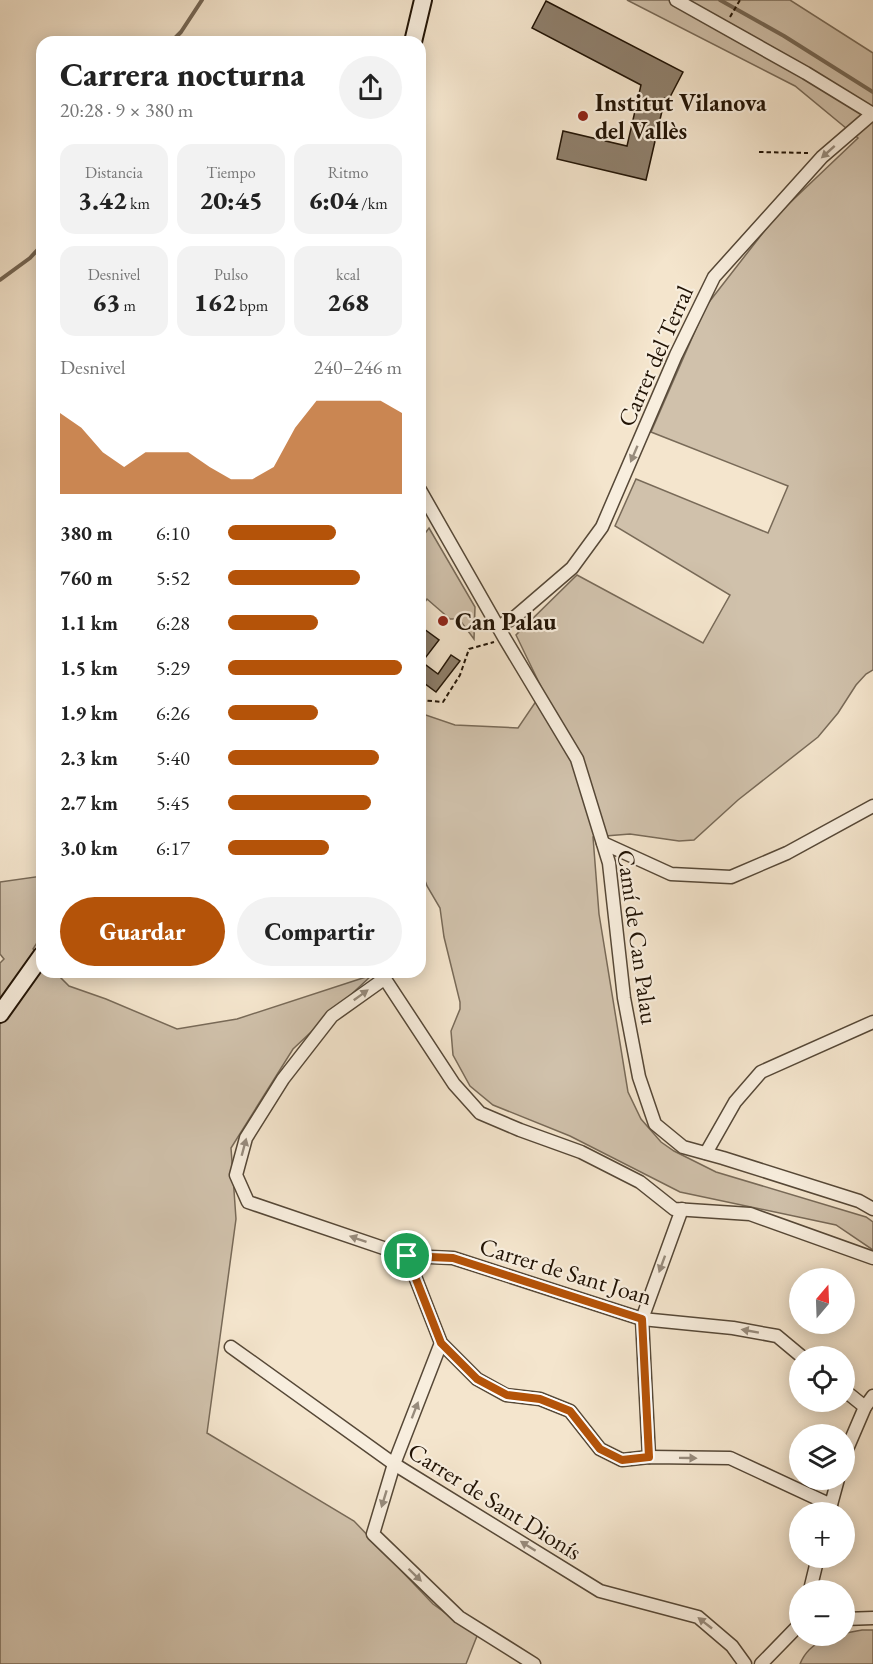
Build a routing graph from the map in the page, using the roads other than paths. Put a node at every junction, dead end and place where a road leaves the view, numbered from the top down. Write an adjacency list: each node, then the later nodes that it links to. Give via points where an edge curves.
1 (423, 0): 3 (main road)
2 (676, 0): 4 (street)
3 (414, 36)
4 (873, 114): 6 (street, Carrer del Terral, one-way to 6, via 822,157 714,277 602,526 572,568)
5 (426, 501): 6 (street, Camí de Can Palau)
6 (498, 627): 8 (street, Camí de Can Palau, via 578,759)
7 (873, 806): 8 (street, via 787,853 732,877 671,874)
8 (603, 843): 14 (street, Camí de Can Palau, via 639,1077 655,1124 682,1148)
9 (36, 963): 12 (main road)
10 (378, 978): 17 (street, Carrer de Sant Joan, one-way to 10, via 248,1202 236,1175 246,1138 283,1079 332,1016)
11 (384, 978): 15 (street, via 454,1084 480,1113 581,1152 640,1182 674,1209)
12 (0, 1014)
13 (873, 1023): 14 (street, via 761,1072 735,1102)
14 (706, 1154): 16 (street, Camí de Can Palau, via 859,1201)
15 (682, 1209): 18 (street, via 750,1214); 19 (street, one-way to 19)
16 (873, 1209)
17 (407, 1256): 19 (street, Carrer de Sant Joan, via 453,1258); 20 (street)
18 (873, 1258)
19 (642, 1319): 21 (street, Carrer de Sant Joan, one-way to 19, via 777,1336); 27 (street)
20 (441, 1343): 27 (street, via 487,1385 507,1395 540,1399 570,1411 600,1449 622,1460); 28 (street, one-way to 20)
21 (789, 1346)
22 (231, 1347): 28 (street, Carrer de Sant Dionís)
23 (873, 1396): 25 (street)
24 (855, 1399): 25 (street)
25 (865, 1407): 26 (street)
26 (855, 1430)
27 (649, 1457): 29 (street, one-way to 29, via 730,1458)
28 (394, 1464): 33 (street, one-way to 33, via 373,1534 459,1617); 34 (street, Carrer de Sant Dionís, one-way to 28, via 732,1646 698,1617 600,1591)
29 (818, 1502)
30 (873, 1617): 31 (street)
31 (855, 1618)
32 (789, 1635): 35 (street)
33 (534, 1664)
34 (746, 1664)
35 (761, 1664)

